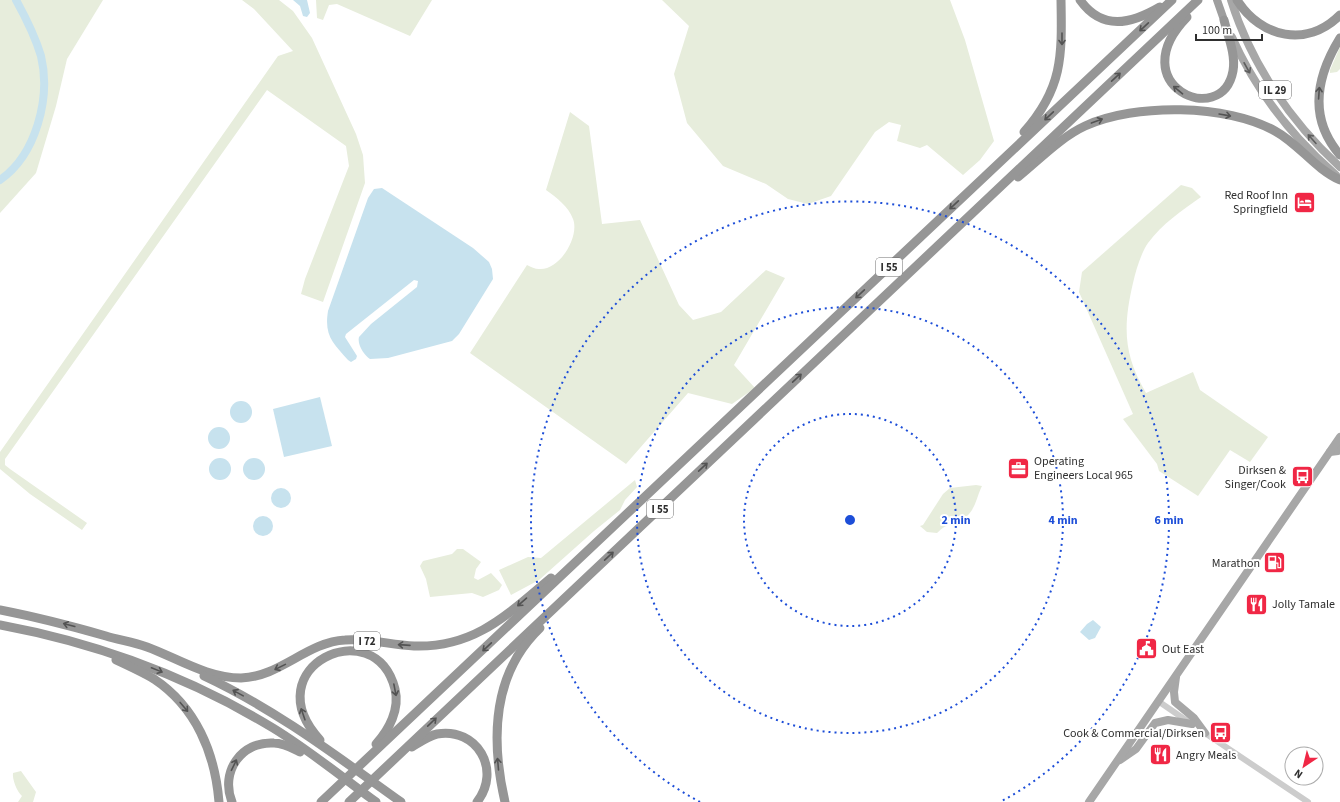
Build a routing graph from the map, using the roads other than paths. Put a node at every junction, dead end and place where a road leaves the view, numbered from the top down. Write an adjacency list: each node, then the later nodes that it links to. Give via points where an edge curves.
1 (1061, 0): 15 (highway, one-way to 15, via 1062,57 1046,101 1031,124)
2 (1080, 0): 3 (highway, via 1094,14 1118,22 1140,18)
3 (1169, 0)
4 (1172, 0): 15 (highway, I 55, one-way to 15)
5 (1217, 0): 10 (highway, IL 29)
6 (1231, 0): 13 (main road, IL 29, one-way to 6, via 1302,128 1272,86 1251,48)
7 (1237, 0): 9 (highway, via 1252,20 1284,34 1301,34 1317,30)
8 (1200, 1): 10 (highway, one-way to 8, via 1234,64 1228,82 1222,90 1210,97 1199,98 1175,89 1166,69 1166,56 1171,38); 16 (highway, I 55, one-way to 8)
9 (1340, 15)
10 (1224, 20): 14 (main road, IL 29, one-way to 14, via 1245,64 1271,105 1299,140)
11 (1340, 38): 12 (highway, one-way to 11, via 1324,127 1318,100 1323,70)
12 (1340, 155)
13 (1340, 167)
14 (1340, 179): 16 (highway, one-way to 14, via 1073,133 1101,120 1132,113 1191,110 1248,120 1274,130 1331,176)
15 (974, 187): 20 (highway, I 55, one-way to 20)
16 (955, 229): 21 (highway, I 55, one-way to 16)
17 (1340, 437): 19 (main road)
18 (1340, 447): 19 (main road, via 1338,451)
19 (1330, 452): 26 (main road)
20 (606, 533): 24 (highway, I 72, one-way to 24, via 501,620 483,631 455,641 424,646 356,640 335,641 271,672 234,678 209,673 146,646); 34 (highway, I 55, one-way to 34)
21 (588, 576): 32 (highway, I 55, one-way to 21); 46 (highway, one-way to 21, via 499,775 496,731 499,703 505,682 530,639)
22 (0, 610): 24 (highway, I 72, one-way to 22, via 58,622)
23 (0, 625): 25 (highway)
24 (106, 636): 30 (highway, one-way to 24, via 288,722 231,689)
25 (94, 647): 31 (highway, one-way to 31, via 153,668 207,692 272,728); 38 (highway, one-way to 38, via 154,679 186,708 197,724 211,755)
26 (1176, 675): 27 (main road); 29 (main road, via 1175,702 1194,718)
27 (1158, 701): 28 (street); 33 (main road)
28 (1192, 724): 29 (street); 33 (main road, via 1168,720 1155,723 1136,749)
29 (1205, 733): 48 (street)
30 (338, 757): 34 (highway, one-way to 34, via 305,721 300,707 301,687 314,665 327,656 341,651 362,653 376,659 387,670 396,692 396,707 384,735 359,761); 36 (highway)
31 (321, 761): 39 (highway, one-way to 31, via 228,790 230,772 236,758 253,745 283,744); 42 (highway)
32 (390, 763): 35 (highway, I 55); 45 (highway, via 436,734 452,734 467,738 480,750 487,765 486,787)
33 (1115, 764): 47 (main road)
34 (350, 775): 37 (highway, I 55)
35 (364, 788): 40 (highway, I 55); 41 (highway)
36 (386, 791): 43 (highway); 44 (highway)
37 (322, 800)
38 (219, 802)
39 (232, 802)
40 (349, 802)
41 (353, 802)
42 (376, 802)
43 (401, 802)
44 (408, 802)
45 (477, 802)
46 (505, 802)
47 (1089, 802)
48 (1308, 802)

